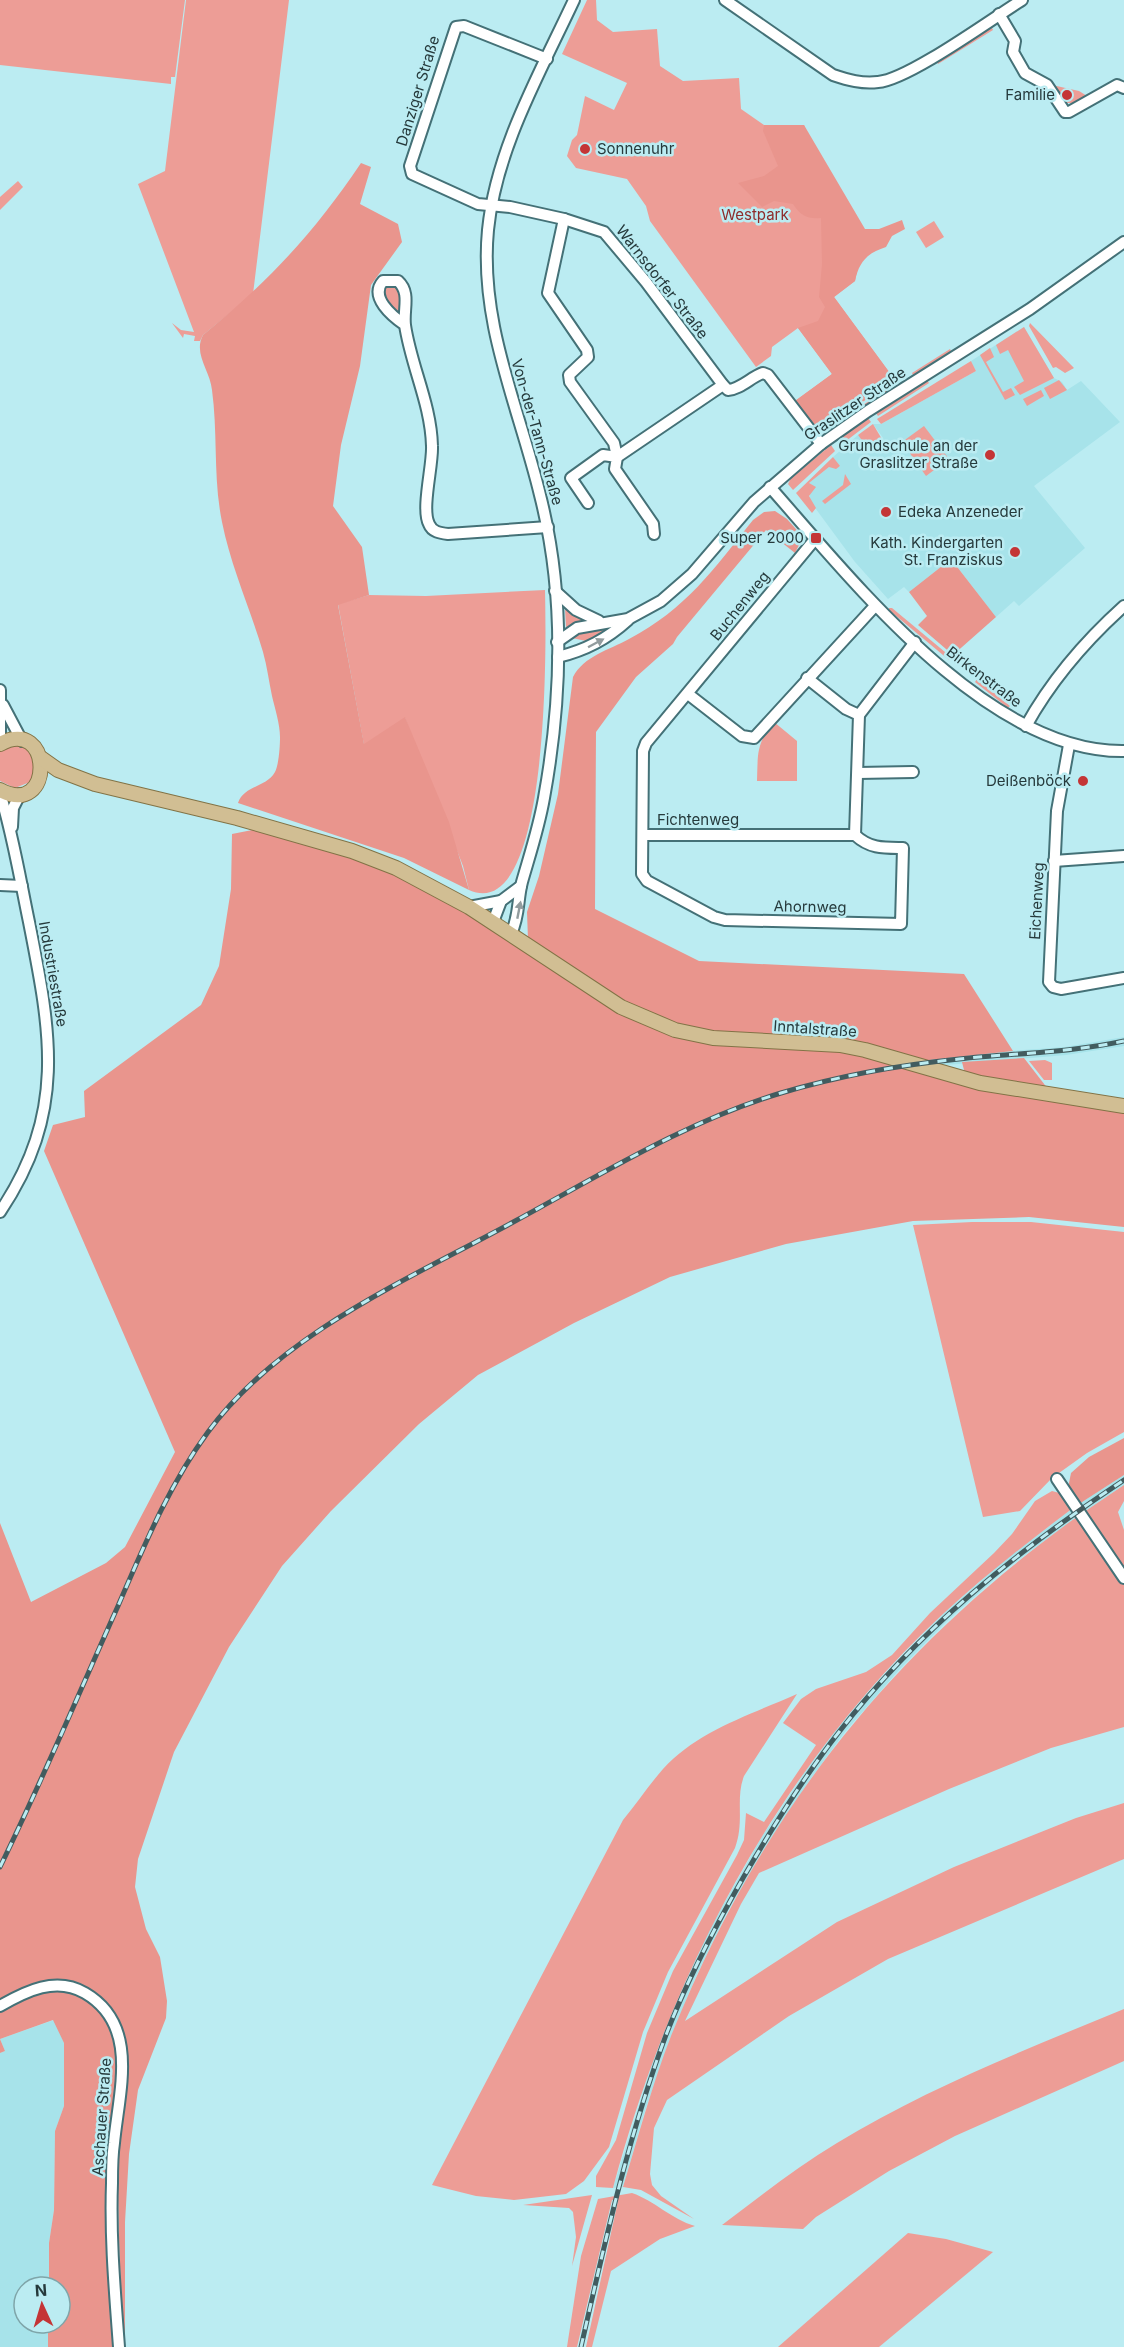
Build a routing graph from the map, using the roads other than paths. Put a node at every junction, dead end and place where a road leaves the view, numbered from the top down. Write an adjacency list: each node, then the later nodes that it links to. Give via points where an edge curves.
1 (574, 0): 5 (street, Von-der-Tann-Straße)
2 (724, 0): 4 (street, via 827,71 861,82 885,81 903,74)
3 (1022, 0): 4 (street)
4 (999, 14): 6 (street, via 1015,41 1013,52 1025,73 1047,85 1062,111 1069,112 1117,85)
5 (547, 59): 7 (street, Von-der-Tann-Straße, via 505,156); 7 (street, Danziger Straße, via 464,26 453,31 410,170 414,177 478,204)
6 (1124, 88)
7 (492, 205): 8 (street, Warnsdorfer Straße); 16 (street, Von-der-Tann-Straße, via 488,265 495,335)
8 (564, 219): 11 (street, Warnsdorfer Straße, via 596,227 610,237); 13 (street, via 548,293 587,350 588,357 572,370 570,382 614,443)
9 (1124, 242): 12 (street, Graslitzer Straße, via 1038,304)
10 (405, 325): 16 (street, via 431,428 429,525 448,534)
11 (723, 385): 12 (street, via 728,390 735,389 758,375 768,375); 13 (street)
12 (821, 444): 14 (street, Graslitzer Straße)
13 (617, 457): 15 (street, via 603,455 572,478); 17 (street, via 615,469 653,524)
14 (771, 487): 18 (street, Birkenstraße); 22 (street, Graslitzer Straße, via 740,516 676,590)
15 (588, 503)
16 (548, 527): 19 (street, Von-der-Tann-Straße)
17 (654, 534)
18 (816, 538): 20 (street, Birkenstraße); 29 (street, Buchenweg)
19 (555, 591): 23 (street, Graslitzer Straße, via 576,610); 24 (street, Von-der-Tann-Straße)
20 (875, 606): 25 (street, Birkenstraße); 27 (street)
21 (1124, 606): 32 (street, via 1068,661)
22 (628, 620): 23 (street, Graslitzer Straße); 26 (street, Graslitzer Straße, one-way to 22, via 592,646)
23 (602, 622): 24 (street, Graslitzer Straße, via 577,628)
24 (557, 642): 26 (street, Von-der-Tann-Straße)
25 (915, 642): 31 (street); 32 (street, Birkenstraße, via 976,693)
26 (558, 657): 51 (street, Von-der-Tann-Straße, via 544,797)
27 (807, 678): 29 (street, via 759,733 750,738); 31 (street)
28 (0, 690): 30 (street)
29 (688, 694): 44 (street, Fichtenweg, via 643,751)
30 (2, 702): 33 (street); 34 (street)
31 (859, 715): 39 (street)
32 (1026, 726): 35 (street, Birkenstraße)
33 (22, 741): 34 (main road); 37 (main road, via 32,745)
34 (0, 744)
35 (1069, 745): 36 (street, Birkenstraße); 48 (street, Eichenweg, via 1057,811)
36 (1124, 751)
37 (41, 758): 40 (main road); 41 (main road, via 58,770)
38 (914, 772): 39 (street)
39 (858, 773): 45 (street)
40 (38, 783): 41 (main road, via 56,779); 43 (main road)
41 (95, 784): 53 (main road, Inntalstraße, via 352,851 396,868)
42 (0, 791): 43 (main road); 46 (street, Industriestraße)
43 (21, 794): 46 (street, Industriestraße, via 14,808)
44 (643, 835): 45 (street, Fichtenweg); 45 (street, Ahornweg, via 644,878 714,917 901,924 903,848 877,848)
45 (855, 835)
46 (12, 839): 50 (street, Industriestraße)
47 (1124, 856): 48 (street)
48 (1054, 861): 56 (street, Eichenweg, via 1051,985 1071,989)
49 (0, 885): 50 (street)
50 (22, 886): 58 (street, Industriestraße, via 47,1013 50,1068 38,1136 17,1186)
51 (521, 886): 52 (street); 55 (street, Von-der-Tann-Straße, one-way to 51, via 519,917)
52 (501, 901): 53 (street); 54 (street)
53 (470, 907): 54 (main road, Inntalstraße)
54 (493, 922): 55 (main road, Inntalstraße)
55 (511, 933): 57 (main road, Inntalstraße, via 621,1007 691,1034 865,1050 980,1083)
56 (1124, 978)
57 (1124, 1106)
58 (0, 1212)
59 (1057, 1479): 60 (street)
60 (1124, 1578)
61 (0, 2006): 62 (street, Aschauer Straße, via 35,1988 71,1988 100,2004 117,2031 123,2065 112,2186)
62 (119, 2347)

